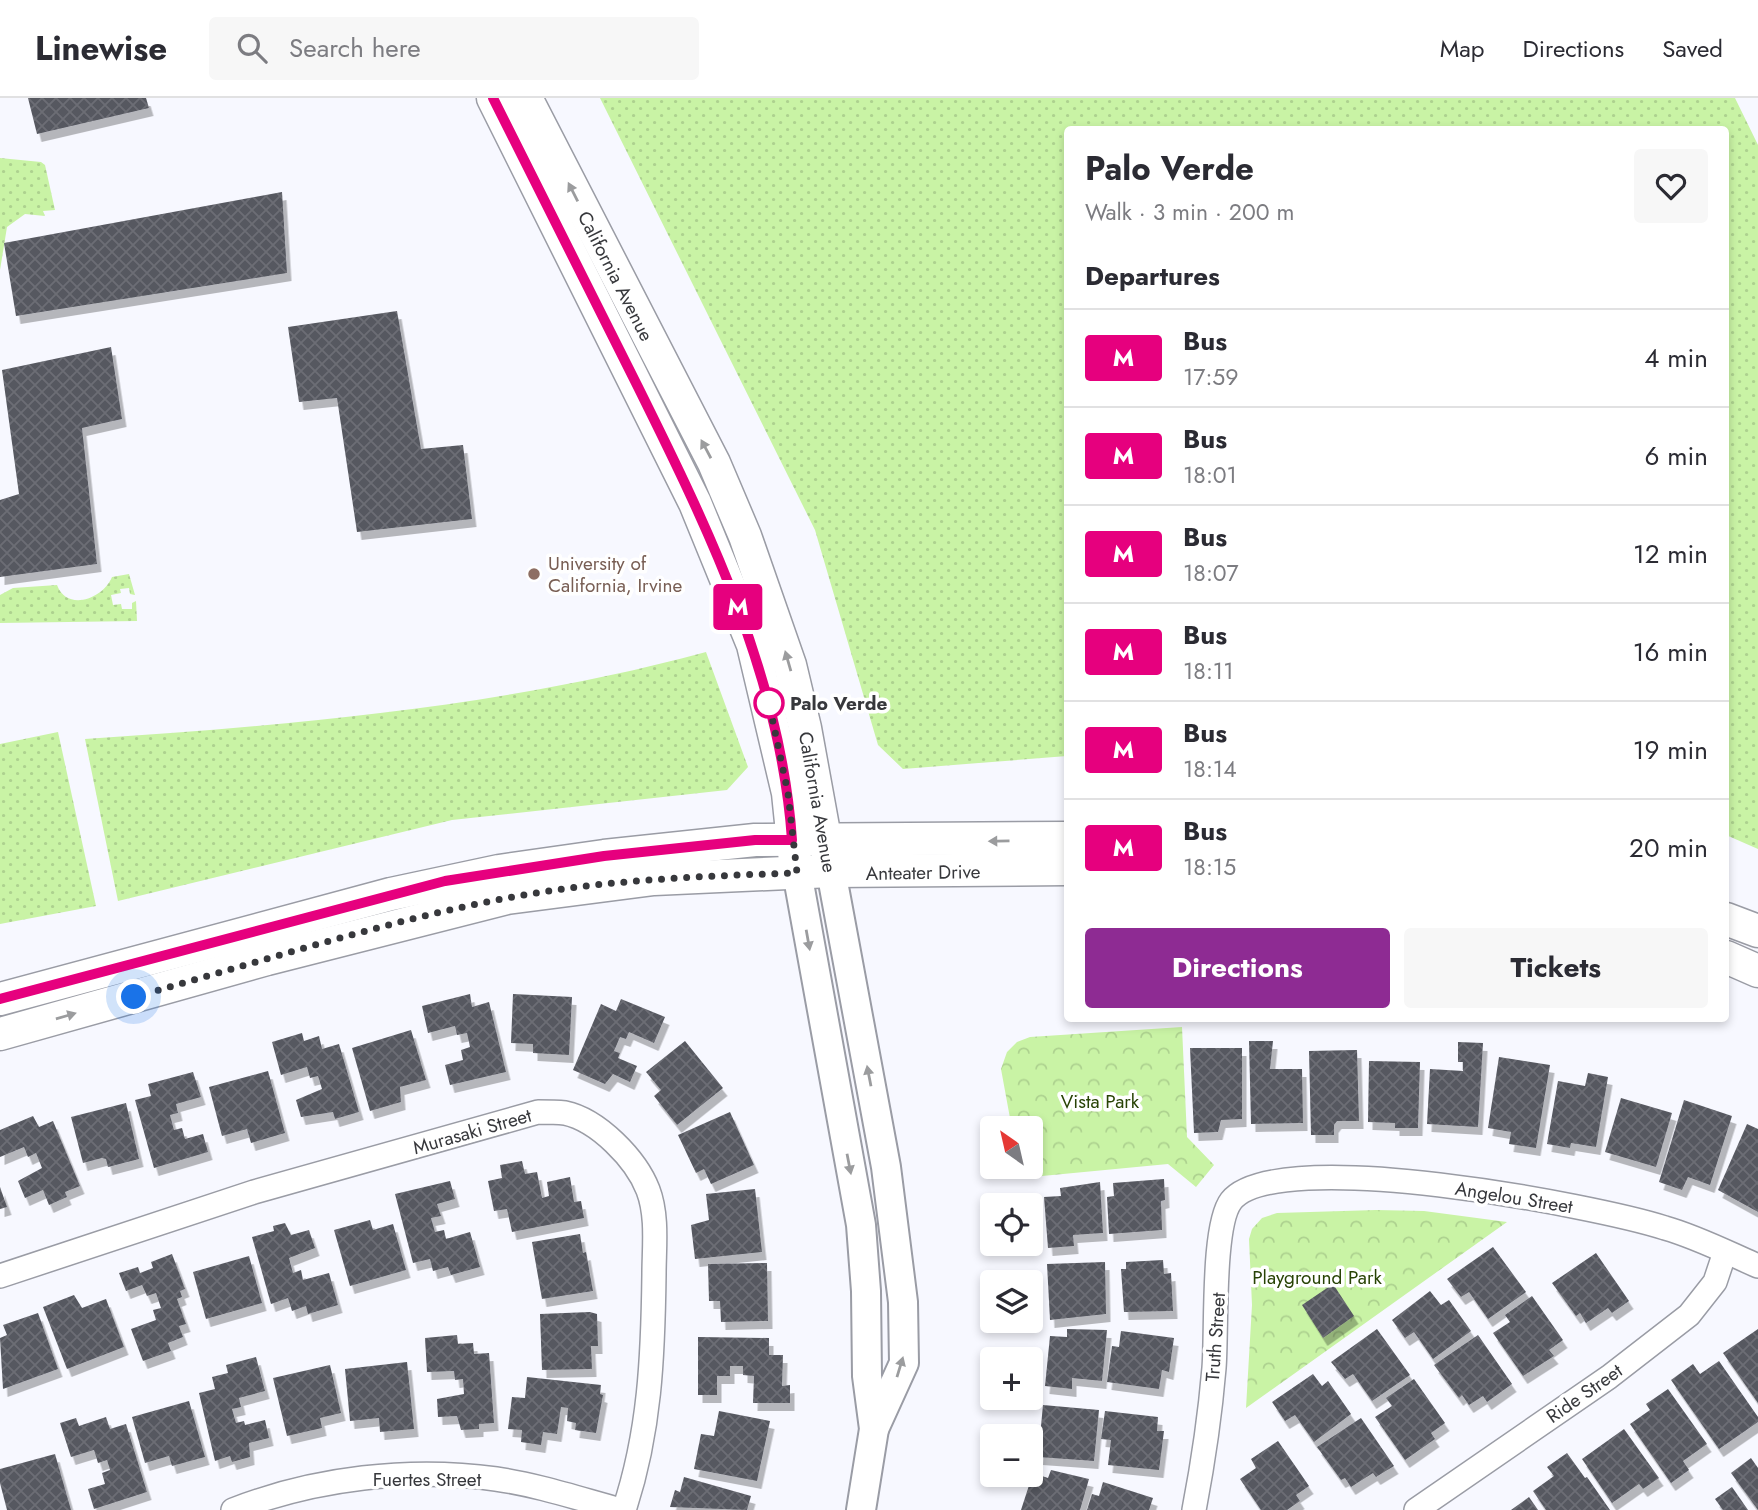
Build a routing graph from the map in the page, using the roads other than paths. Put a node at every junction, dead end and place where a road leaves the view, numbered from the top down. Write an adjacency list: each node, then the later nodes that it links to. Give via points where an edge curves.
1 (493, 98): 4 (main road, California Avenue, via 695,503 753,645 788,793)
2 (526, 98): 5 (main road, California Avenue, one-way to 2, via 790,665 745,536 714,463)
3 (1064, 838): 5 (main road, Anteater Drive, one-way to 5)
4 (792, 840): 5 (main road, Anteater Drive); 8 (main road, California Avenue); 13 (main road, Anteater Drive, via 604,856 445,881)
5 (826, 840): 7 (main road, California Avenue)
6 (1064, 869): 7 (main road, Anteater Drive)
7 (831, 871): 8 (main road, Anteater Drive); 19 (street, California Avenue, one-way to 7, via 904,1363 903,1302 886,1167)
8 (797, 873): 14 (main road, Anteater Drive, one-way to 8, via 507,898 654,879); 19 (street, California Avenue, one-way to 19, via 860,1225)
9 (1729, 920): 10 (main road)
10 (1758, 931)
11 (1729, 958): 12 (main road)
12 (1758, 971)
13 (0, 999)
14 (0, 1034)
15 (1260, 1183): 16 (street, Angelou Street, via 1338,1179 1490,1192 1665,1228); 23 (street, Truth Street, via 1242,1190 1224,1213 1214,1366)
16 (1725, 1252): 17 (street, Angelou Street); 24 (street, Ride Street, via 1715,1282 1689,1315 1609,1377)
17 (1758, 1266)
18 (0, 1276): 21 (street, Murasaki Street, via 254,1192 538,1112 565,1113 586,1121 631,1160 648,1191 654,1227 649,1404 639,1465)
19 (874, 1429): 22 (street, California Avenue)
20 (233, 1510): 21 (street, Fuertes Street, via 359,1478 408,1475 498,1479)
21 (622, 1510)
22 (861, 1510)
23 (1194, 1510)
24 (1416, 1510)

